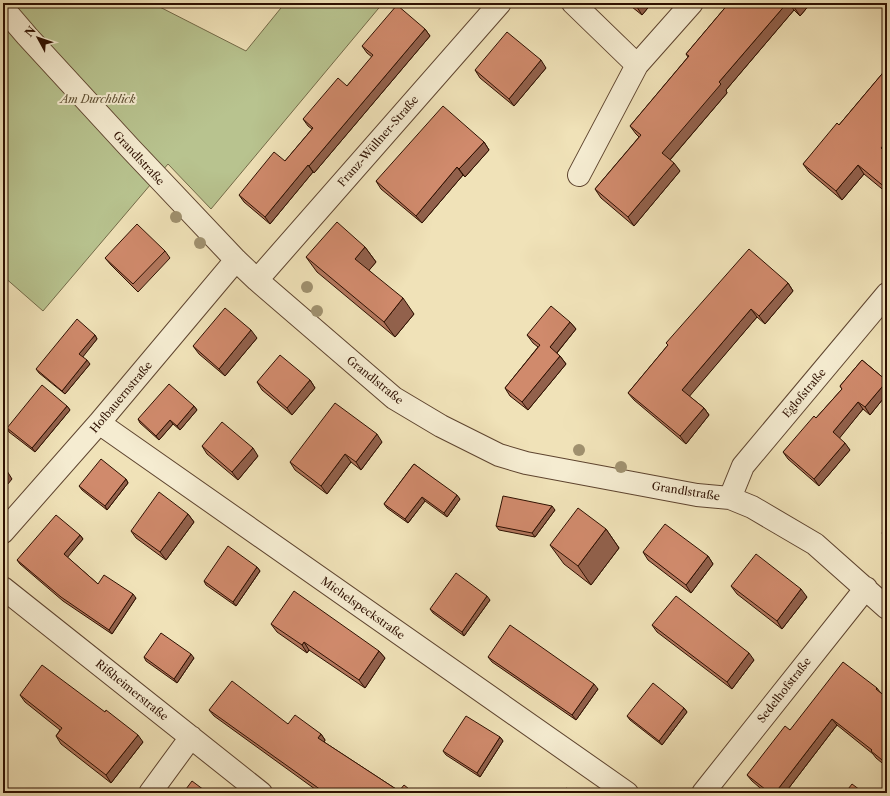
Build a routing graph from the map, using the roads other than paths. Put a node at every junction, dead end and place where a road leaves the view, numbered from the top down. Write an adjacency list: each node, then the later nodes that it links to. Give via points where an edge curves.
1 (500, 3): 8 (street, Franz-Wüllner-Straße)
2 (573, 3): 5 (street)
3 (692, 3): 5 (street)
4 (3, 8): 7 (street, Grandlstraße, via 124,143)
5 (637, 65): 6 (street)
6 (579, 175)
7 (236, 260): 8 (street, Grandlstraße); 10 (street, Hofbauernstraße)
8 (257, 280): 11 (street, Grandlstraße, via 394,398 440,426 499,455 526,463)
9 (887, 294): 11 (street, Eglofstraße, via 743,466)
10 (99, 423): 12 (street, Hofbauernstraße); 19 (street, Michelspeckstraße)
11 (730, 498): 14 (street, Grandlstraße, via 752,507 815,544)
12 (3, 532)
13 (3, 588): 16 (street, Rißheimerstraße)
14 (866, 588): 15 (street, Grandlstraße); 20 (street, Sedelhofstraße)
15 (887, 608)
16 (190, 737): 17 (street); 18 (street, Rißheimerstraße)
17 (150, 793)
18 (261, 793)
19 (627, 793)
20 (703, 793)

